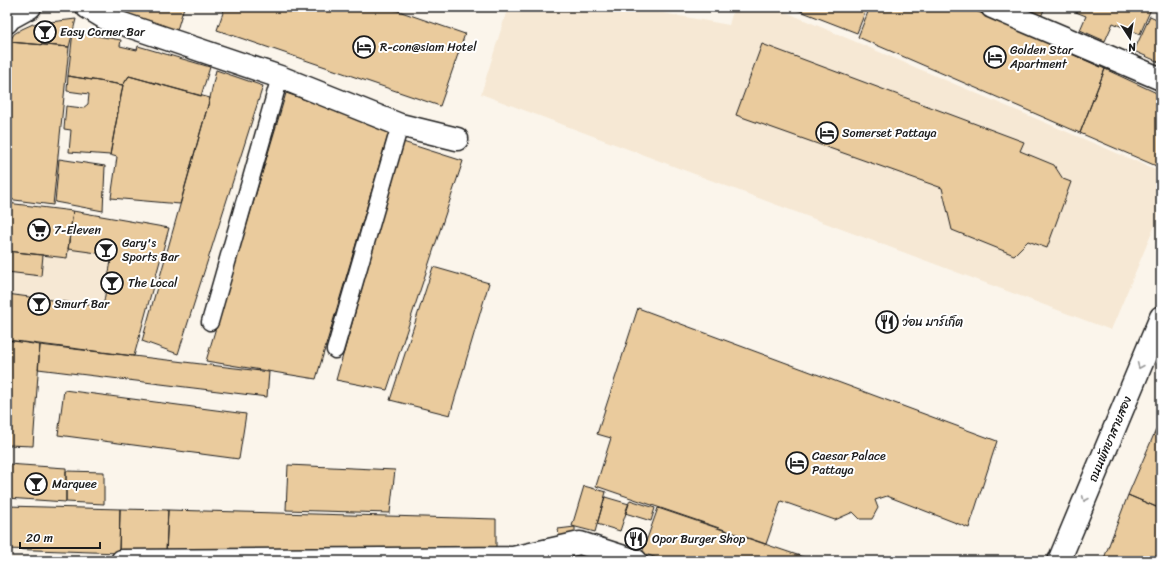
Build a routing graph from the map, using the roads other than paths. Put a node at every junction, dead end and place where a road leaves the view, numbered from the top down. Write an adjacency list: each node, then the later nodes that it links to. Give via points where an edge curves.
1 (30, 7): 4 (street)
2 (87, 7): 5 (street, via 105,18)
3 (992, 7): 6 (street)
4 (7, 22)
5 (280, 77): 7 (street); 10 (lane)
6 (1161, 79)
7 (400, 125): 8 (street); 12 (lane)
8 (457, 139)
9 (1161, 317): 11 (street, ถนนพัทยาสายสอง)
10 (210, 322)
11 (1156, 343): 18 (street, ถนนพัทยาสายสอง, one-way to 18)
12 (335, 350)
13 (580, 543): 14 (street); 16 (street); 17 (street)
14 (515, 560): 15 (street)
15 (122, 561)
16 (567, 561)
17 (636, 561)
18 (1059, 561)

